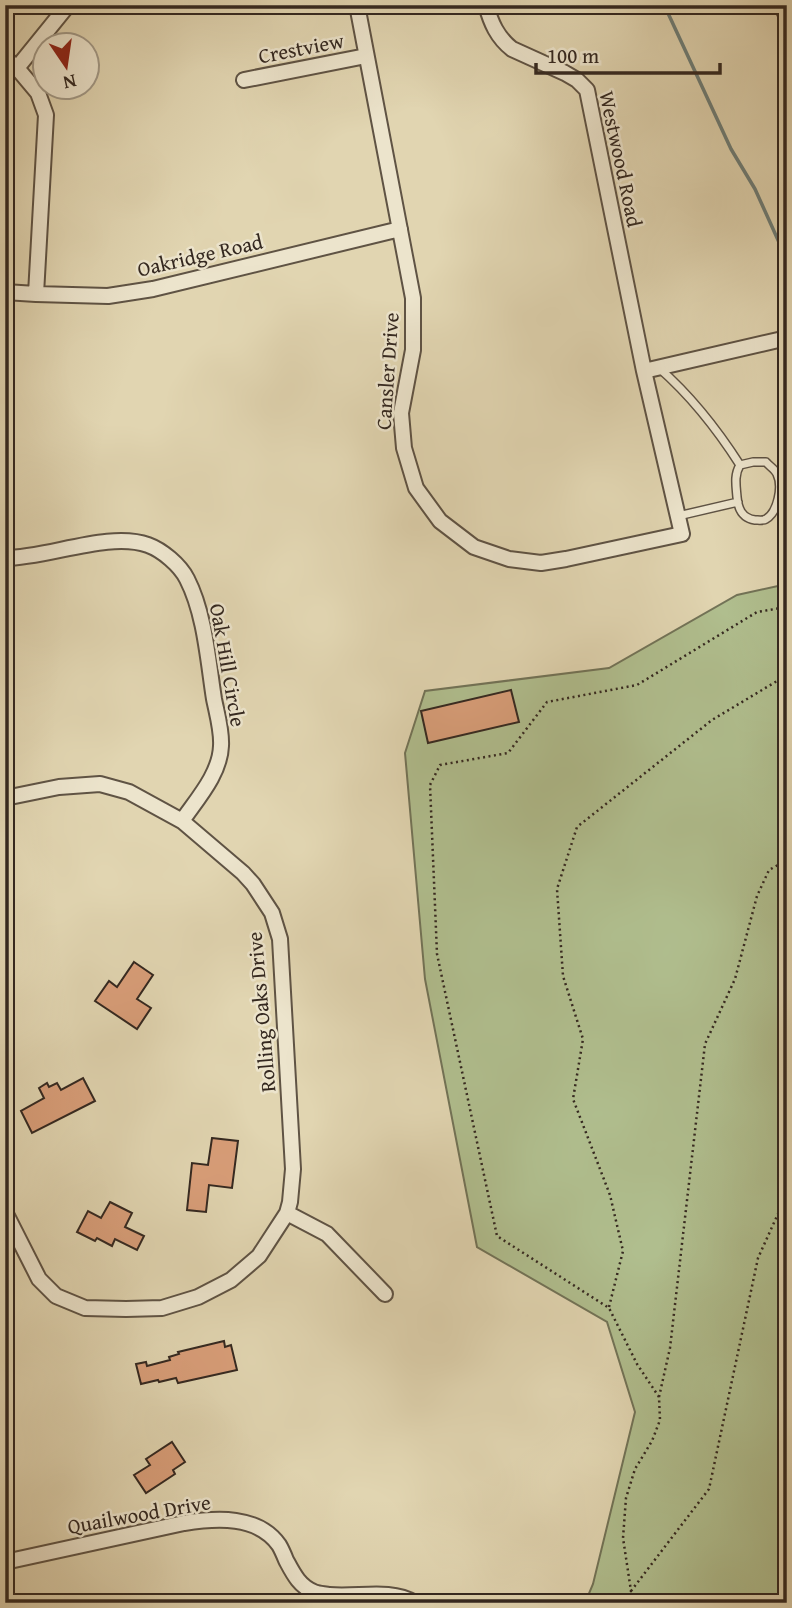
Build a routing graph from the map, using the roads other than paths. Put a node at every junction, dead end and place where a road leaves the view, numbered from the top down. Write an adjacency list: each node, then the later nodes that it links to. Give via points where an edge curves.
1 (68, 5): 8 (street)
2 (357, 5): 6 (street, Cansler Drive)
3 (486, 5): 14 (street, Westwood Road, via 494,28 507,45 577,80 587,90)
4 (778, 5): 5 (lane)
5 (787, 18)
6 (366, 56): 9 (street, Crestview); 10 (street, Cansler Drive)
7 (5, 58): 8 (street)
8 (17, 68): 12 (street, via 38,93 46,116)
9 (244, 80)
10 (400, 229): 12 (street, Oakridge Road, via 153,289 108,296); 18 (street, Cansler Drive, via 413,298 413,350 401,413 404,449 416,488 440,521 474,547 509,559 541,563)
11 (5, 292): 12 (street, Oakridge Road)
12 (36, 294)
13 (787, 338): 14 (street)
14 (651, 369): 15 (lane, via 678,385); 17 (street, Westwood Road)
15 (740, 465): 16 (lane, via 735,480); 16 (lane, via 766,462 777,472 779,484 778,500 766,519 747,519)
16 (738, 502): 17 (lane)
17 (678, 516): 18 (street, Westwood Road)
18 (682, 534)
19 (5, 558): 21 (street, Oak Hill Circle, via 133,541 159,550 186,577 197,603 221,747 215,770)
20 (5, 798): 21 (street, Rolling Oaks Drive, via 100,784 129,792)
21 (182, 821): 23 (street, Rolling Oaks Drive, via 253,884 272,913 280,939 293,1169)
22 (5, 1212): 23 (street, Rolling Oaks Drive, via 39,1279 56,1296 85,1308 126,1309 162,1308 231,1280 259,1255)
23 (287, 1213): 24 (street, via 327,1234)
24 (386, 1294)
25 (5, 1562): 26 (street, Quailwood Drive, via 184,1522 230,1520 251,1524 268,1534 279,1545 297,1581 314,1593 385,1594)
26 (415, 1603)

